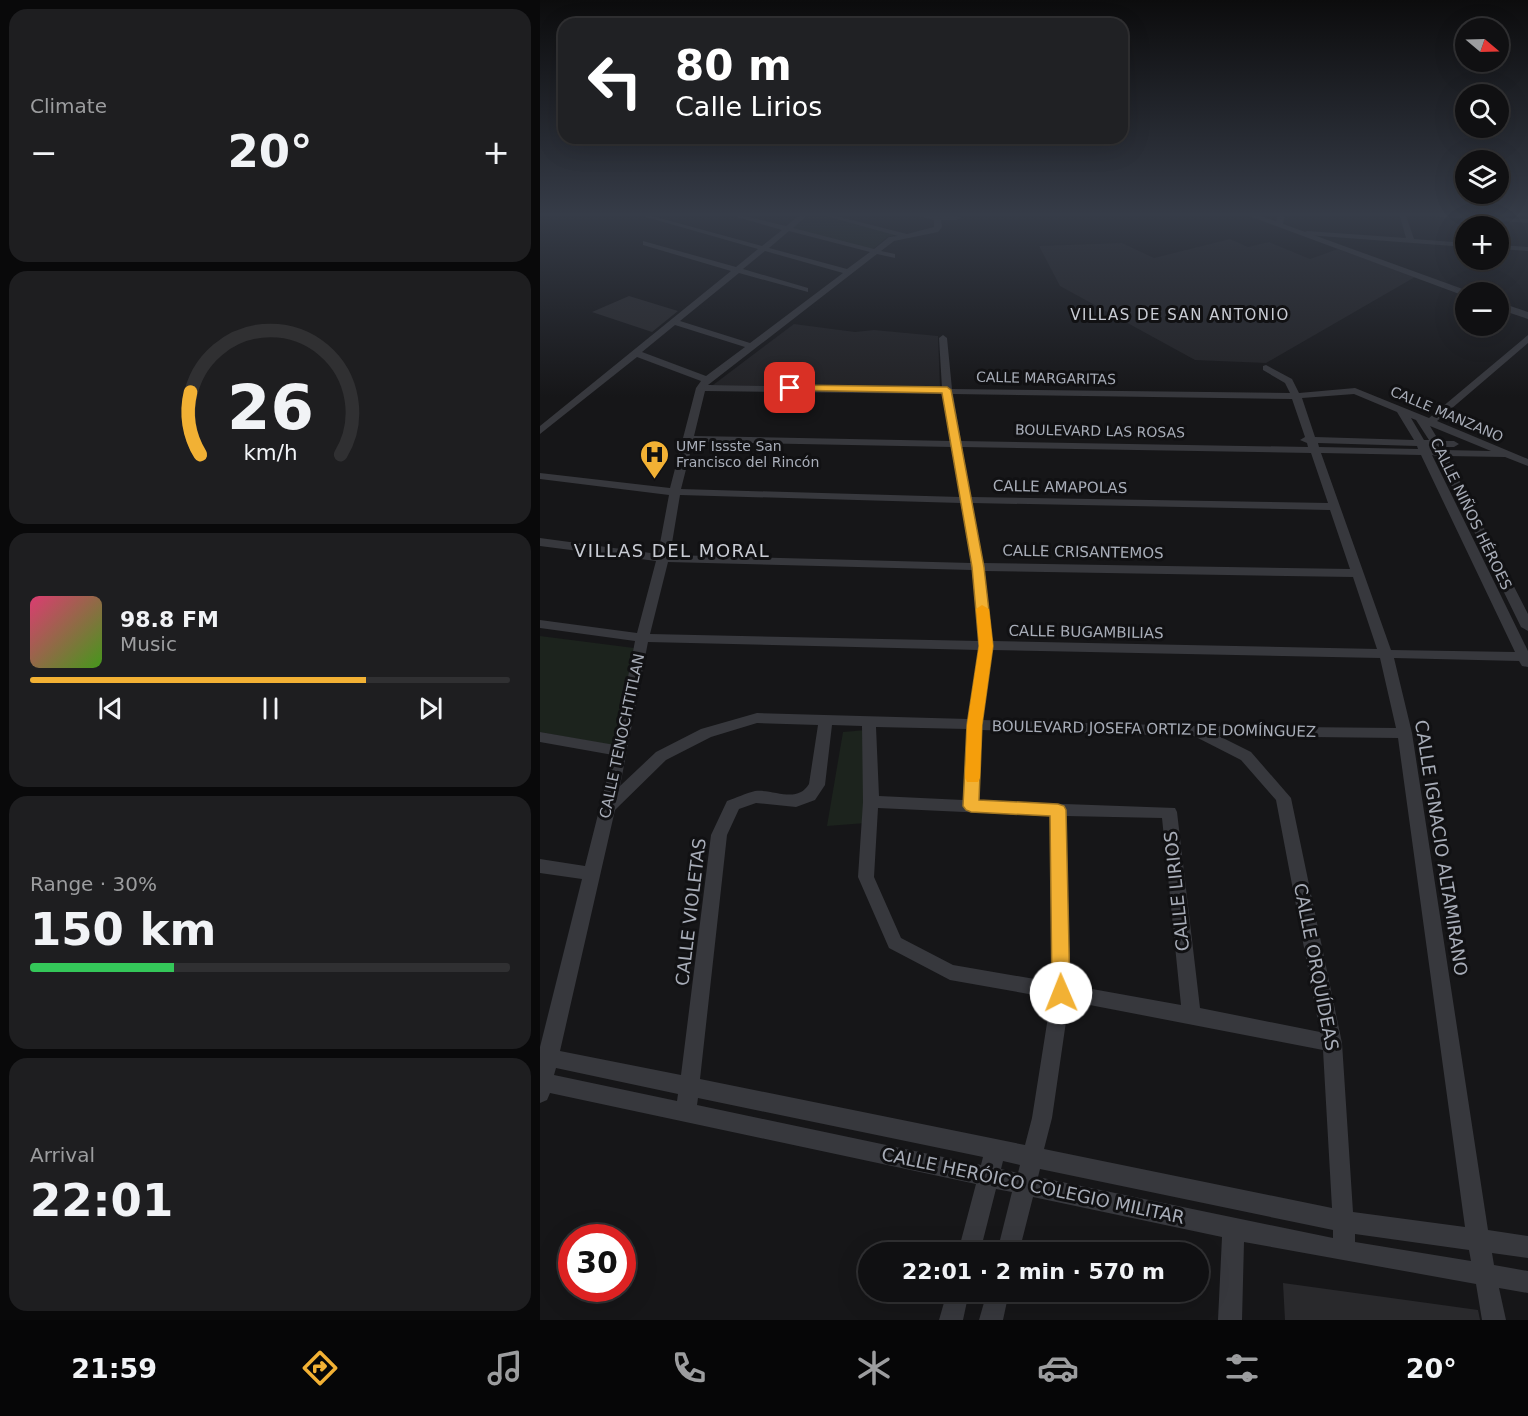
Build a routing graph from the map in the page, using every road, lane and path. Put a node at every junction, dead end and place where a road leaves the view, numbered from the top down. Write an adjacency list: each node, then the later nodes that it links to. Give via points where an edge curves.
1 (732, 275): 9 (street)
2 (753, 275): 6 (street)
3 (846, 275): 12 (street)
4 (1417, 275): 5 (street)
5 (1455, 289)
6 (805, 290)
7 (1509, 309): 8 (street)
8 (1528, 316)
9 (673, 322): 12 (street); 13 (street)
10 (943, 338): 16 (street)
11 (1528, 338): 21 (street)
12 (752, 346): 15 (street)
13 (635, 353): 15 (street); 22 (street)
14 (1266, 368): 18 (street, via 1289,381)
15 (704, 384): 16 (street, CALLE MARGARITAS); 23 (street, CALLE TENOCHTITLAN)
16 (947, 390): 18 (street, CALLE MARGARITAS); 24 (street)
17 (1355, 391): 18 (street, CALLE MARGARITAS); 19 (street, CALLE MANZANO)
18 (1296, 396): 25 (street, CALLE IGNACIO ALTAMIRANO)
19 (1401, 410): 20 (street, CALLE MANZANO); 27 (street, CALLE NIÑOS HÉROES)
20 (1419, 417): 21 (street, CALLE MANZANO); 28 (street, CALLE NIÑOS HÉROES)
21 (1430, 422): 26 (street, CALLE MANZANO)
22 (540, 431)
23 (689, 434): 24 (street, BOULEVARD LAS ROSAS); 32 (street, CALLE TENOCHTITLAN)
24 (956, 440): 25 (street, BOULEVARD LAS ROSAS); 33 (street)
25 (1313, 445): 27 (street, BOULEVARD LAS ROSAS); 34 (street, CALLE IGNACIO ALTAMIRANO)
26 (1489, 446): 28 (street, BOULEVARD LAS ROSAS); 29 (street, CALLE MANZANO)
27 (1422, 447): 28 (street, BOULEVARD LAS ROSAS); 44 (street, CALLE NIÑOS HÉROES)
28 (1437, 447): 29 (street, BOULEVARD LAS ROSAS); 40 (street, CALLE NIÑOS HÉROES)
29 (1512, 456): 30 (street, CALLE MANZANO)
30 (1528, 463)
31 (540, 476): 32 (street, CALLE AMAPOLAS)
32 (675, 492): 33 (street, CALLE AMAPOLAS); 36 (street, CALLE TENOCHTITLAN)
33 (965, 500): 34 (street, CALLE AMAPOLAS); 37 (street)
34 (1336, 507): 38 (street, CALLE IGNACIO ALTAMIRANO)
35 (540, 542): 36 (street, CALLE CRISANTEMOS)
36 (663, 558): 37 (street, CALLE CRISANTEMOS); 41 (street, CALLE TENOCHTITLAN)
37 (978, 567): 38 (street, CALLE CRISANTEMOS); 42 (street)
38 (1359, 573): 43 (street, CALLE IGNACIO ALTAMIRANO)
39 (540, 624): 41 (street, CALLE BUGAMBILIAS)
40 (1528, 627)
41 (642, 638): 42 (street, CALLE BUGAMBILIAS); 51 (street, CALLE TENOCHTITLAN)
42 (986, 646): 43 (street, CALLE BUGAMBILIAS); 47 (street)
43 (1386, 655): 44 (street, CALLE BUGAMBILIAS); 49 (street, CALLE IGNACIO ALTAMIRANO)
44 (1527, 659)
45 (826, 719): 46 (street, BOULEVARD JOSEFA ORTIZ DE DOMÍNGUEZ); 54 (street, BOULEVARD JOSEFA ORTIZ DE DOMÍNGUEZ, via 757,718 706,732 661,756); 63 (street, CALLE VIOLETAS, via 818,785 810,796 796,801 756,797 733,805 719,835)
46 (869, 721): 47 (street, BOULEVARD JOSEFA ORTIZ DE DOMÍNGUEZ); 52 (street)
47 (974, 725): 48 (street, BOULEVARD JOSEFA ORTIZ DE DOMÍNGUEZ); 53 (street)
48 (1194, 731): 49 (street, BOULEVARD JOSEFA ORTIZ DE DOMÍNGUEZ); 60 (street, CALLE ORQUÍDEAS, via 1246,756 1283,798)
49 (1405, 733): 71 (street, CALLE IGNACIO ALTAMIRANO)
50 (540, 737): 51 (street)
51 (621, 752): 54 (street, CALLE TENOCHTITLAN)
52 (871, 802): 53 (street, CALLE LIRIOS); 58 (street, via 866,877 896,943 950,972)
53 (971, 806): 55 (street, CALLE LIRIOS)
54 (607, 807): 57 (street, CALLE TENOCHTITLAN)
55 (1058, 810): 58 (street); 59 (street, CALLE LIRIOS, via 1169,812)
56 (540, 866): 57 (street)
57 (591, 874): 61 (street, CALLE TENOCHTITLAN)
58 (1061, 993): 59 (street); 66 (street)
59 (1191, 1015): 60 (street)
60 (1332, 1043): 69 (street, CALLE ORQUÍDEAS)
61 (544, 1057): 62 (street, CALLE TENOCHTITLAN); 63 (street, CALLE HERÓICO COLEGIO MILITAR)
62 (541, 1086): 64 (street, CALLE HERÓICO COLEGIO MILITAR)
63 (689, 1087): 64 (street, CALLE VIOLETAS); 65 (street, CALLE HERÓICO COLEGIO MILITAR)
64 (686, 1113): 67 (street, CALLE HERÓICO COLEGIO MILITAR)
65 (996, 1149): 66 (street, CALLE HERÓICO COLEGIO MILITAR); 67 (street)
66 (1033, 1156): 68 (street); 69 (street, CALLE HERÓICO COLEGIO MILITAR)
67 (988, 1176): 68 (street, CALLE HERÓICO COLEGIO MILITAR); 72 (street)
68 (1026, 1185): 70 (street, CALLE HERÓICO COLEGIO MILITAR); 73 (street)
69 (1343, 1221): 71 (street, CALLE HERÓICO COLEGIO MILITAR); 75 (street, CALLE ORQUÍDEAS)
70 (1233, 1229): 75 (street, CALLE HERÓICO COLEGIO MILITAR); 82 (street)
71 (1478, 1240): 74 (street, CALLE HERÓICO COLEGIO MILITAR); 76 (street, CALLE IGNACIO ALTAMIRANO)
72 (972, 1242)
73 (1011, 1242)
74 (1528, 1247)
75 (1345, 1251): 76 (street, CALLE HERÓICO COLEGIO MILITAR)
76 (1485, 1276): 77 (street, CALLE HERÓICO COLEGIO MILITAR); 83 (street, CALLE IGNACIO ALTAMIRANO)
77 (1528, 1282)
78 (956, 1302): 80 (street)
79 (996, 1302): 81 (street)
80 (951, 1320)
81 (991, 1320)
82 (1230, 1320)
83 (1494, 1320)

